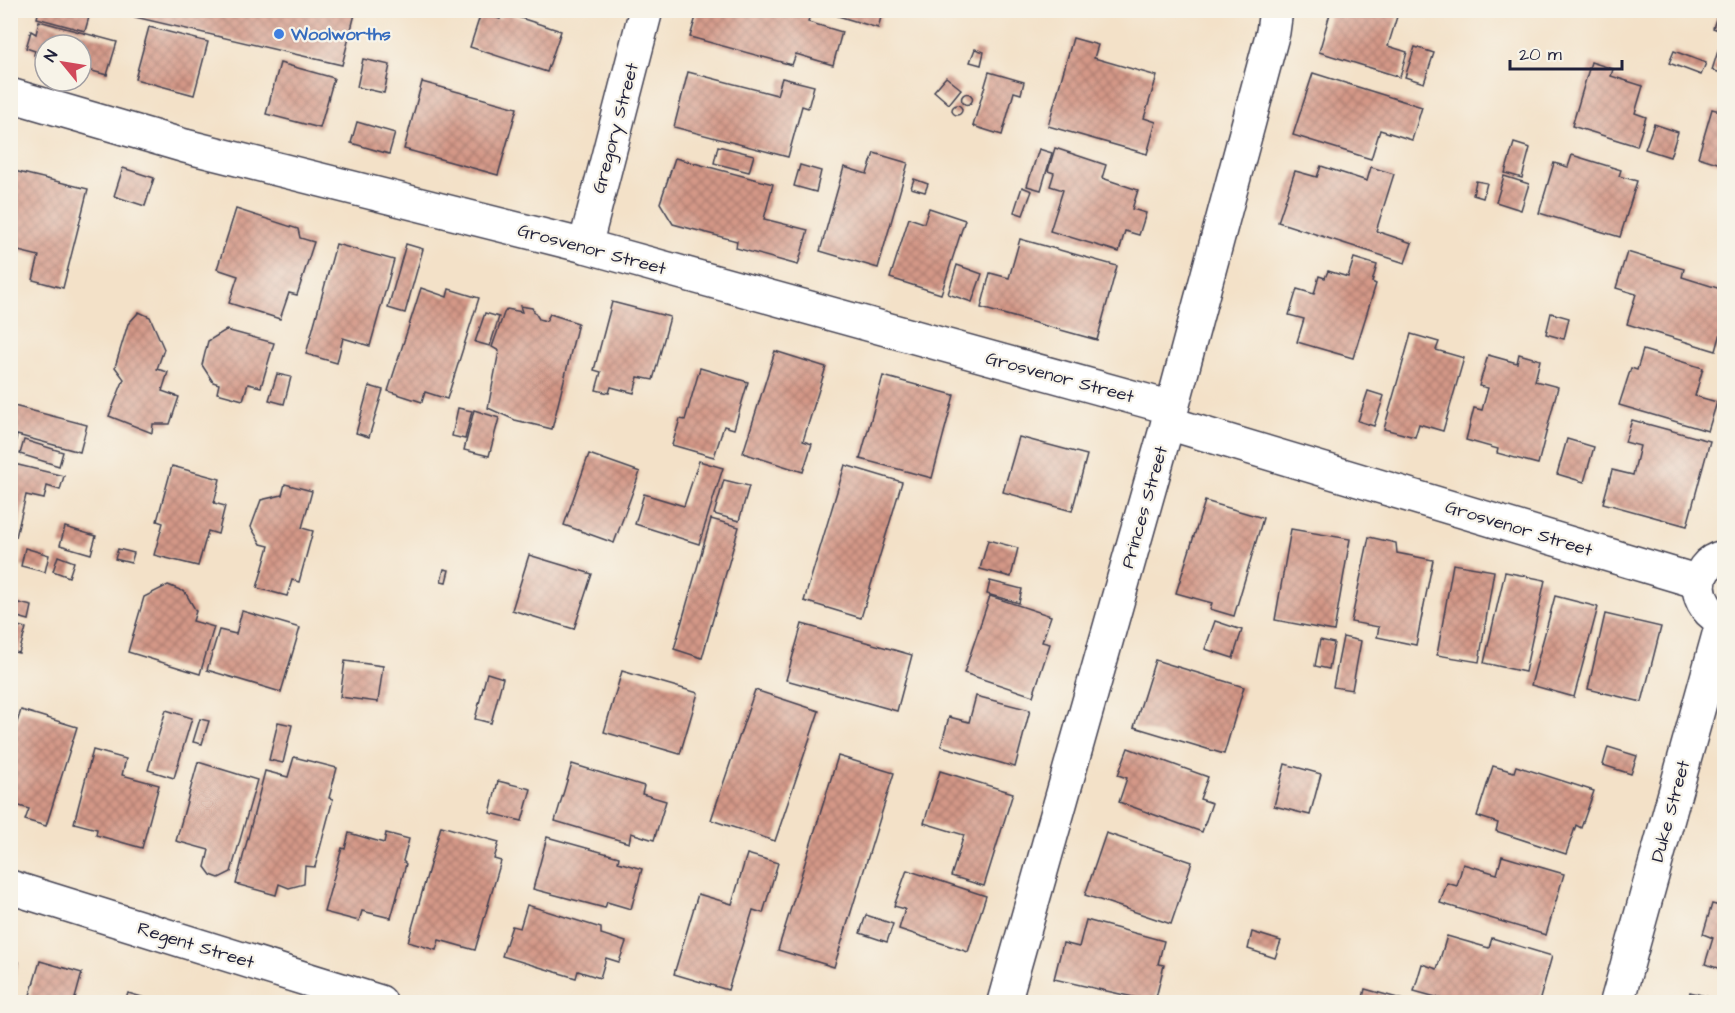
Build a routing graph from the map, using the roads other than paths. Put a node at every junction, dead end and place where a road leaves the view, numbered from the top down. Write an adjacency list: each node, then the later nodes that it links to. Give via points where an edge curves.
1 (646, 10): 4 (street, Gregory Street)
2 (1276, 10): 5 (street, Princes Street)
3 (10, 95): 4 (street, Grosvenor Street, via 185,146)
4 (585, 246): 5 (street, Grosvenor Street)
5 (1170, 415): 7 (street, Grosvenor Street); 11 (street, Princes Street)
6 (1725, 557): 7 (street, via 1709,564)
7 (1699, 582): 8 (street, via 1701,601 1707,610)
8 (1724, 620): 12 (street, Duke Street)
9 (10, 887): 10 (street, Regent Street)
10 (381, 1002)
11 (1004, 1002)
12 (1617, 1002)

